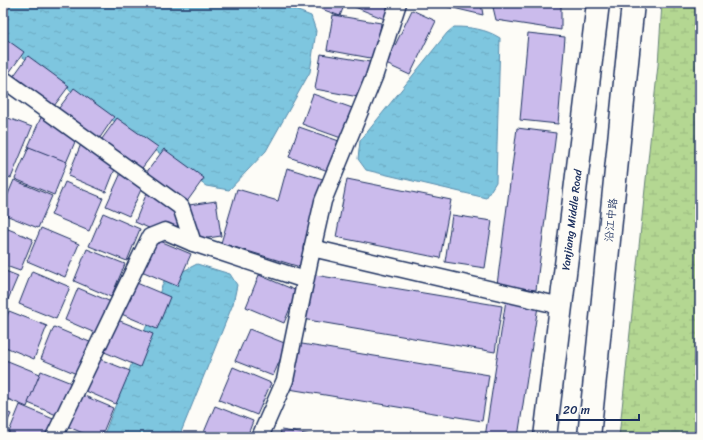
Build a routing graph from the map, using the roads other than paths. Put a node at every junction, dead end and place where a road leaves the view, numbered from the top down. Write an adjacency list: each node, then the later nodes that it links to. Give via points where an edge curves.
1 (398, 3): 6 (lane, via 374,77 323,201)
2 (598, 3): 8 (main road, Yanjiang Middle Road)
3 (633, 3): 12 (main road, 沿江中路)
4 (3, 79): 5 (lane, via 181,207)
5 (193, 243): 7 (lane); 9 (lane, via 164,231 150,237)
6 (312, 248): 7 (lane); 8 (lane)
7 (305, 280): 10 (lane, via 285,380)
8 (561, 306): 11 (main road, Yanjiang Middle Road)
9 (54, 437)
10 (260, 437)
11 (545, 437)
12 (589, 437)

